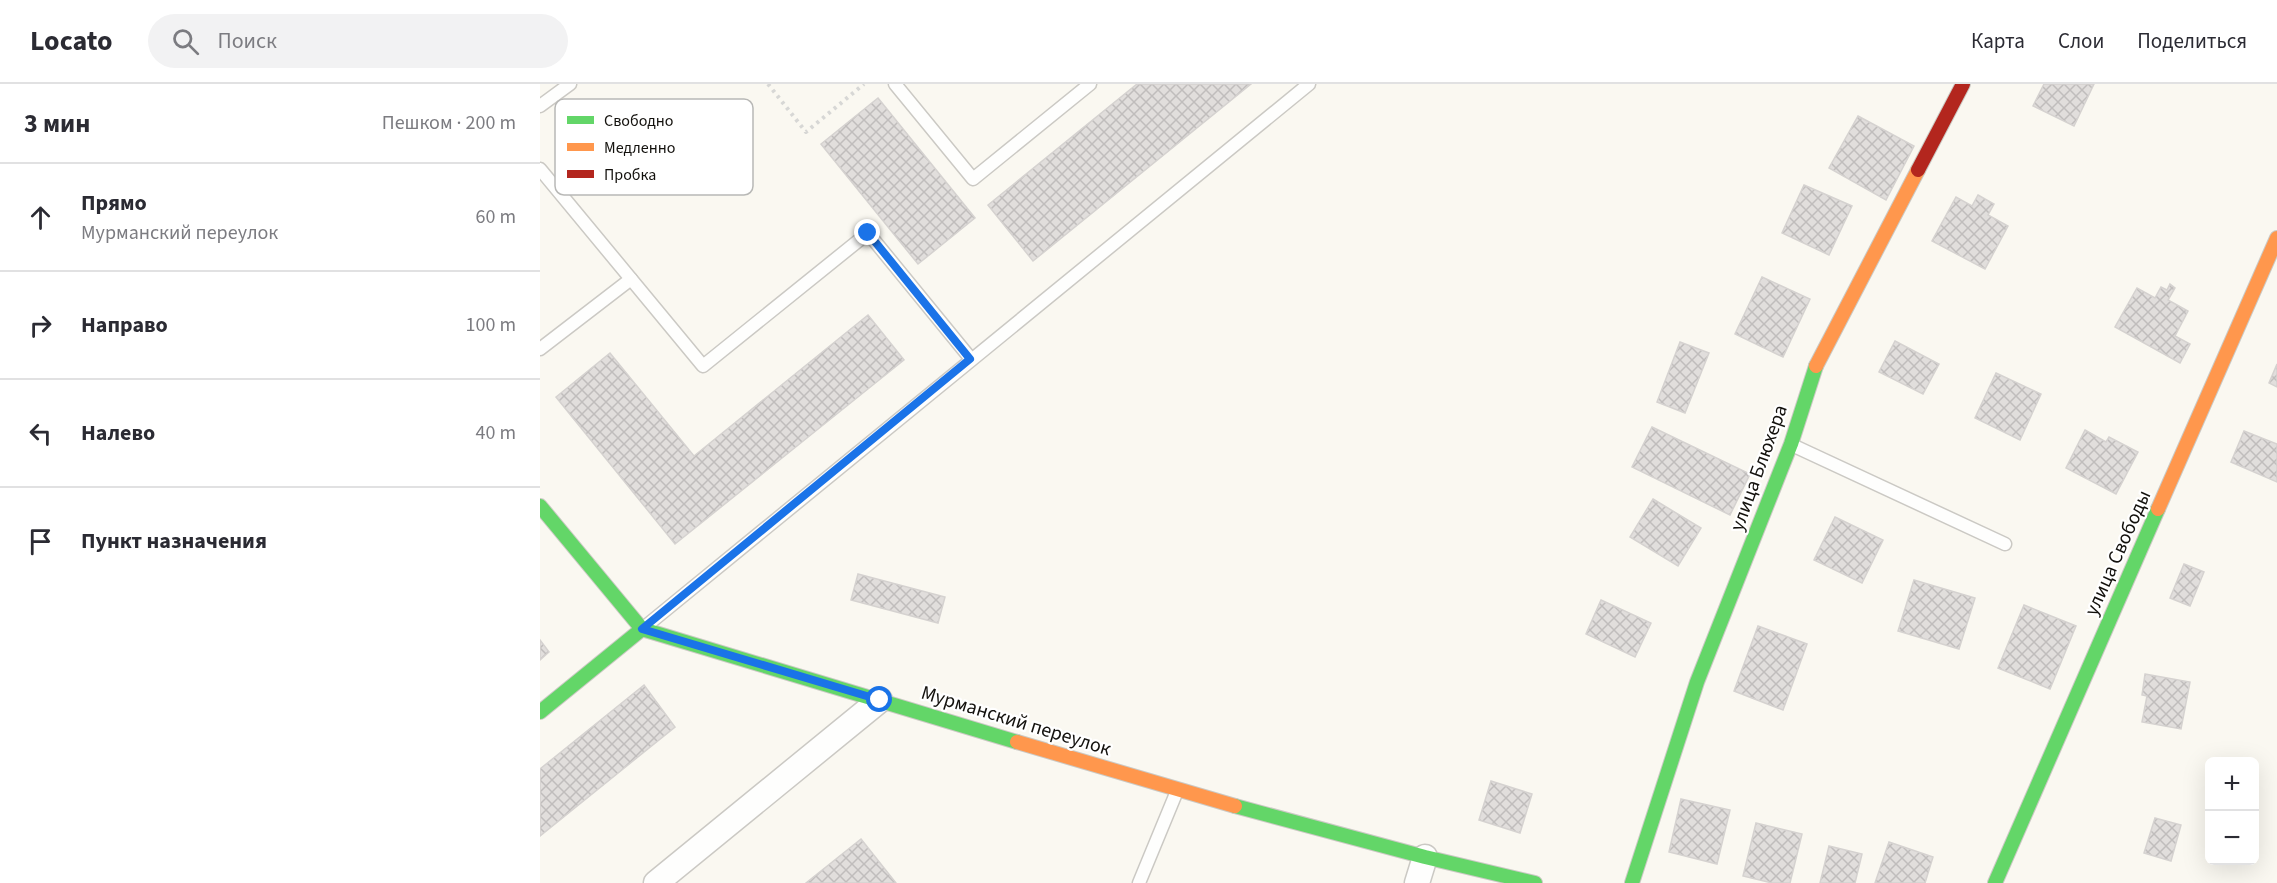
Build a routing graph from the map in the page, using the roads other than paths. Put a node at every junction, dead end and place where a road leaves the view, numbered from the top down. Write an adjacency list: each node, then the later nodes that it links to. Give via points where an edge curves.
1 (570, 84): 6 (lane)
2 (895, 84): 3 (lane, via 973,179)
3 (1089, 84)
4 (1309, 84): 13 (lane)
5 (1963, 84): 14 (street, улица Блюхера, via 1815,368)
6 (540, 106)
7 (540, 169): 8 (lane)
8 (555, 187)
9 (562, 195): 11 (lane)
10 (2277, 238): 27 (street, улица Свободы)
11 (631, 279): 12 (lane); 13 (lane, via 703,366 868,233)
12 (540, 349)
13 (970, 359): 17 (lane)
14 (1791, 444): 16 (lane); 26 (street, улица Блюхера, via 1697,682)
15 (540, 506): 17 (street)
16 (2005, 544)
17 (642, 629): 18 (street, Мурманский переулок); 19 (street)
18 (880, 700): 20 (street, Мурманский переулок); 22 (street)
19 (540, 712)
20 (1177, 790): 21 (street, Мурманский переулок); 23 (lane)
21 (1425, 857): 24 (street); 25 (street, Мурманский переулок)
22 (656, 883)
23 (1139, 883)
24 (1417, 883)
25 (1535, 883)
26 (1632, 883)
27 (1995, 883)

